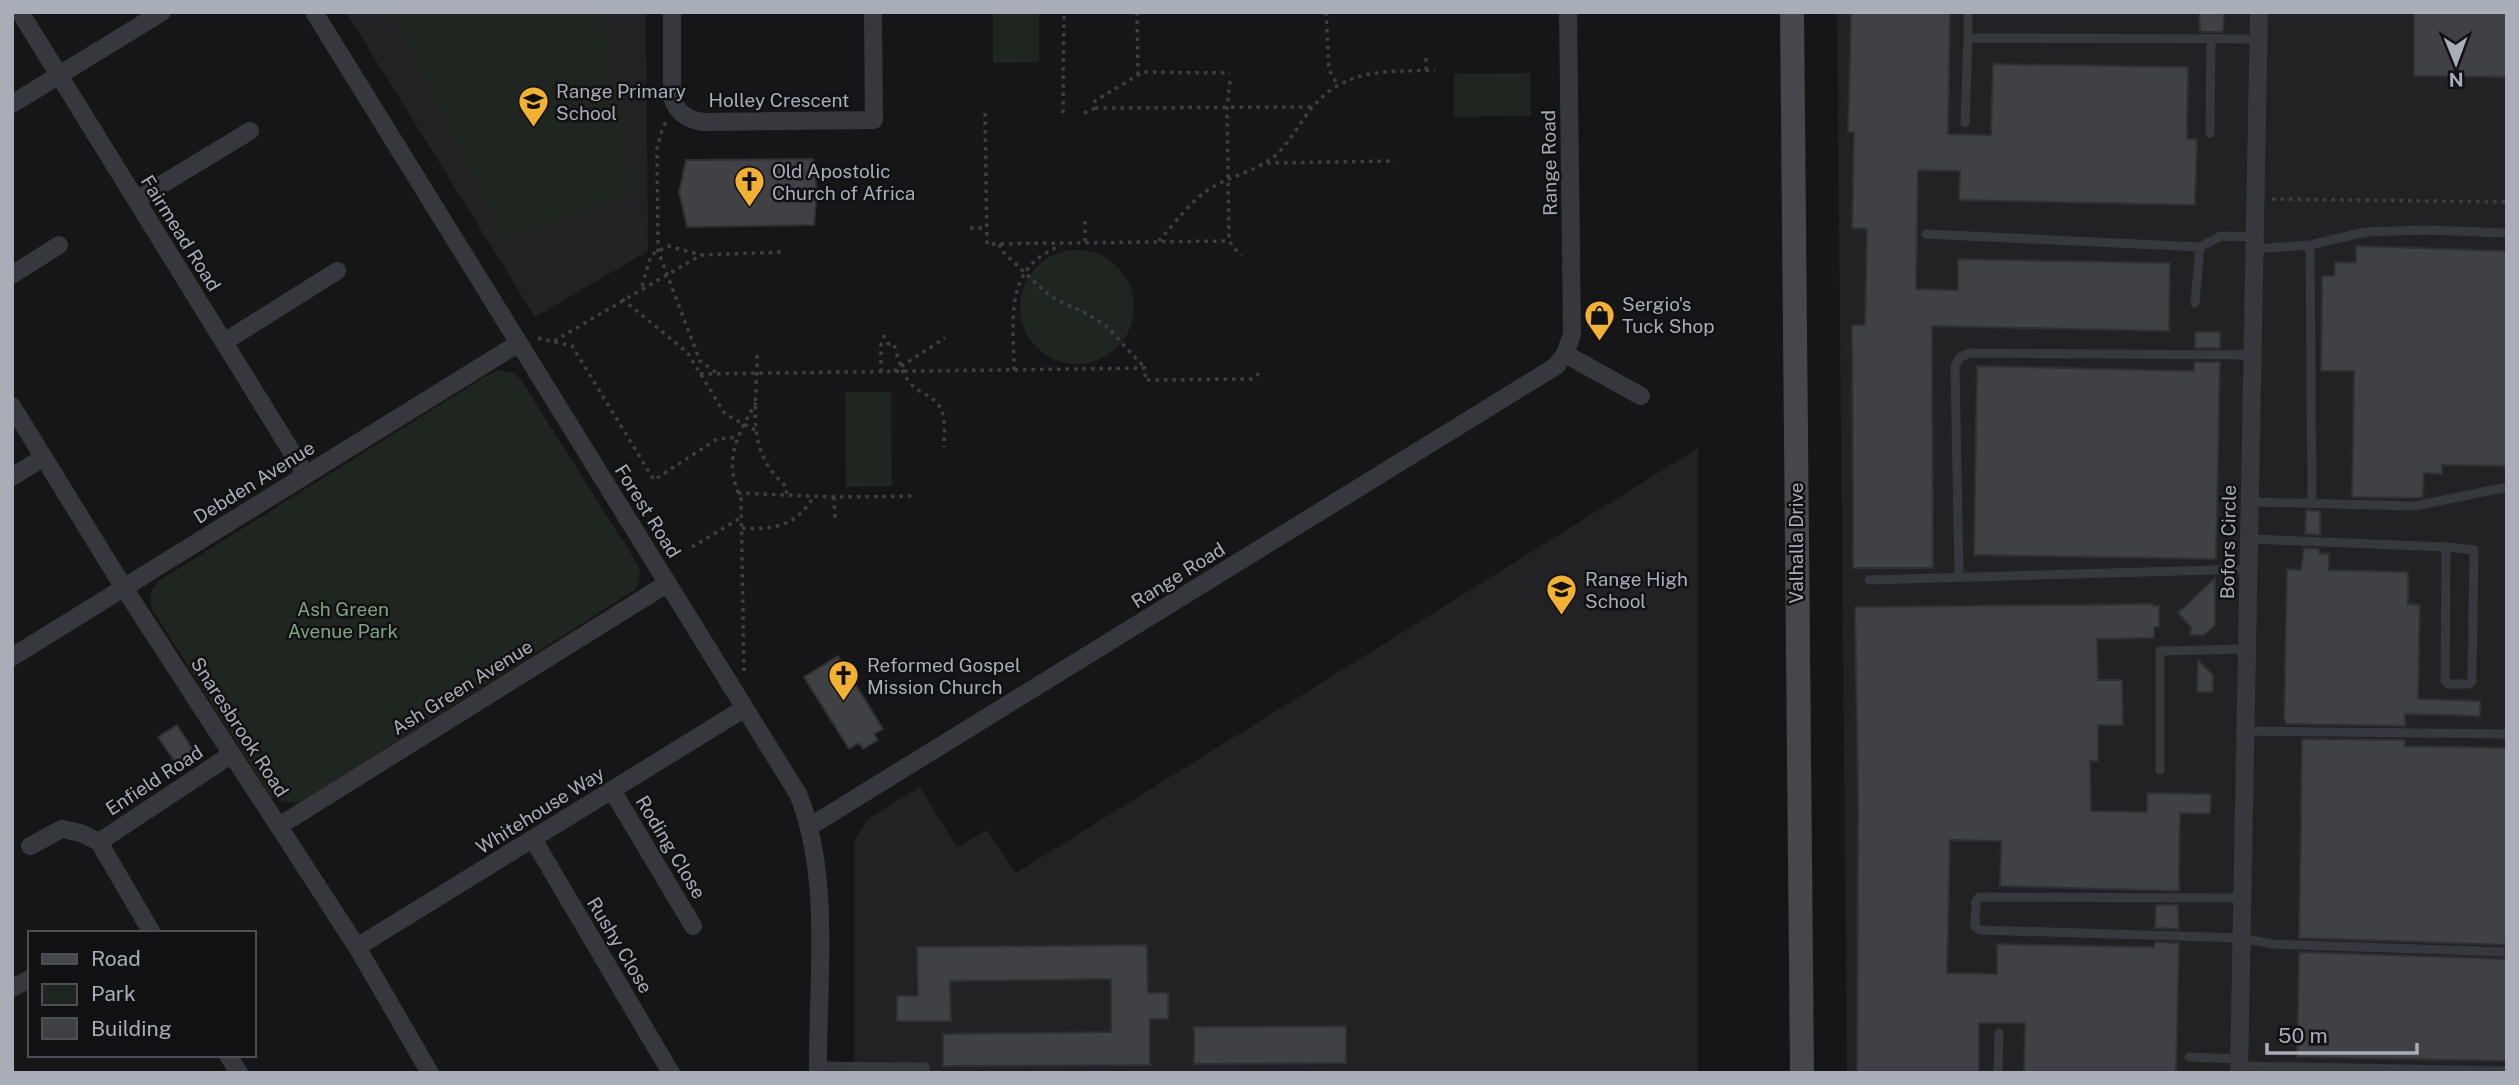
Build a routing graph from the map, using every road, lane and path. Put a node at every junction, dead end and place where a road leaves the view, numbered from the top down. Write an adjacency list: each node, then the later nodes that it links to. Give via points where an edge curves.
1 (20, 12): 20 (street, Fairmead Road)
2 (162, 12): 20 (street)
3 (314, 12): 68 (street, Forest Road)
4 (672, 12): 28 (street, via 672,97)
5 (873, 12): 28 (street, Holley Crescent, via 874,120 704,122)
6 (1064, 12): 30 (path)
7 (1137, 12): 21 (path)
8 (1326, 12): 23 (path, via 1329,70)
9 (1568, 12): 72 (street, Range Road, via 1572,334)
10 (1792, 12): 148 (main road, Valhalla Drive)
11 (1968, 12): 13 (lane)
12 (2259, 12): 15 (street, Bofors Circle)
13 (1968, 38): 14 (lane); 32 (lane)
14 (2211, 39): 15 (lane); 34 (lane)
15 (2259, 39): 38 (street, Bofors Circle)
16 (1426, 58): 17 (path)
17 (1426, 70): 18 (path); 23 (path, via 1373,72)
18 (1435, 70)
19 (1230, 73): 21 (path)
20 (59, 75): 24 (street); 39 (street, Fairmead Road)
21 (1138, 75): 27 (path, via 1095,101)
22 (1230, 81): 25 (path)
23 (1338, 86): 26 (path)
24 (12, 104)
25 (1227, 107): 26 (path); 27 (path); 37 (path)
26 (1312, 107): 36 (path, via 1286,144)
27 (1095, 108): 31 (path)
28 (679, 111): 55 (path, via 663,126 657,149)
29 (985, 113): 43 (path)
30 (1063, 113)
31 (1084, 113)
32 (1965, 123)
33 (250, 131): 39 (street)
34 (2210, 133)
35 (1395, 161): 36 (path)
36 (1265, 163): 37 (path)
37 (1228, 181): 46 (path); 47 (path, via 1195,201)
38 (2256, 198): 40 (path); 50 (street, Bofors Circle)
39 (135, 200): 70 (street, Fairmead Road)
40 (2507, 202)
41 (1085, 221): 49 (path)
42 (970, 228): 43 (path)
43 (986, 228): 51 (path, via 987,244)
44 (2507, 233): 53 (lane, via 2365,232)
45 (1926, 234): 54 (lane)
46 (1229, 241): 47 (path); 58 (path)
47 (1157, 242): 49 (path)
48 (1054, 243): 49 (path); 51 (path); 60 (path, via 1054,249)
49 (1085, 243)
50 (2255, 243): 53 (lane); 54 (lane, via 2221,236); 74 (street, Bofors Circle)
51 (1000, 244): 60 (path)
52 (59, 245): 61 (street)
53 (2310, 245): 104 (lane)
54 (2200, 247): 65 (lane)
55 (658, 251): 57 (path, via 668,246); 62 (path); 63 (path, via 651,255)
56 (782, 252): 57 (path)
57 (701, 255): 62 (path)
58 (1241, 256)
59 (337, 271): 70 (street)
60 (1026, 271): 76 (path, via 1057,300 1106,326); 77 (path, via 1014,307)
61 (12, 275)
62 (667, 275): 63 (path); 85 (path, via 701,361)
63 (642, 287): 64 (path)
64 (622, 299): 69 (path); 84 (path, via 687,352)
65 (2195, 303)
66 (883, 335): 71 (path)
67 (945, 338): 75 (path)
68 (524, 339): 69 (path); 95 (street, Debden Avenue); 114 (street, Forest Road)
69 (553, 341): 92 (path, via 572,346 654,480 717,439)
70 (224, 342): 95 (street, Fairmead Road)
71 (888, 344): 75 (path, via 894,344); 81 (path, via 881,344)
72 (1565, 354): 87 (street); 126 (street, Range Road, via 1544,374)
73 (757, 355): 83 (path)
74 (2253, 355): 103 (street, Bofors Circle); 112 (lane, via 1970,353 1960,357 1955,367)
75 (902, 365): 79 (path); 82 (path)
76 (1145, 368): 78 (path); 80 (path, via 1145,380 1252,379)
77 (1014, 370): 78 (path); 82 (path)
78 (1032, 370): 86 (path)
79 (893, 371): 81 (path); 82 (path)
80 (1262, 371)
81 (881, 372): 83 (path)
82 (904, 372): 93 (path, via 913,387 940,407)
83 (758, 373): 85 (path); 88 (path)
84 (700, 374): 85 (path); 90 (path, via 725,414)
85 (719, 374)
86 (1032, 379)
87 (1642, 396)
88 (756, 403): 90 (path); 91 (path)
89 (12, 406): 94 (street, Snaresbrook Road)
90 (744, 424): 91 (path); 92 (path)
91 (755, 430): 99 (path, via 769,468 787,488)
92 (738, 437): 98 (path, via 732,470)
93 (944, 447)
94 (44, 457): 96 (street); 115 (street, Snaresbrook Road)
95 (306, 475): 115 (street, Debden Avenue)
96 (12, 477)
97 (2507, 487): 104 (lane, via 2415,506)
98 (738, 493): 99 (path); 105 (path)
99 (786, 495): 100 (path)
100 (814, 496): 102 (path); 107 (path, via 806,510 778,527)
101 (916, 496): 102 (path)
102 (834, 497): 106 (path)
103 (2250, 502): 104 (lane); 108 (street, Bofors Circle)
104 (2312, 503)
105 (742, 517): 107 (path); 109 (path)
106 (835, 518)
107 (742, 528): 118 (path)
108 (2249, 539): 110 (lane); 111 (street, Bofors Circle)
109 (692, 547)
110 (2445, 547): 110 (lane, via 2475,553 2469,684 2445,681)
111 (2249, 569): 112 (lane); 116 (street, Bofors Circle)
112 (1959, 575): 113 (lane)
113 (1869, 580)
114 (668, 583): 119 (street, Forest Road); 125 (street, Ash Green Avenue)
115 (124, 588): 117 (street, Debden Avenue); 122 (street, Snaresbrook Road)
116 (2248, 649): 120 (street, Bofors Circle); 123 (lane, via 2160,651)
117 (12, 657)
118 (744, 677)
119 (745, 708): 124 (street, Whitehouse Way); 126 (street, Forest Road, via 798,794)
120 (2246, 731): 121 (lane); 130 (street, Bofors Circle)
121 (2507, 734)
122 (232, 754): 125 (street, Snaresbrook Road); 128 (street, Enfield Road)
123 (2160, 770)
124 (612, 790): 127 (street, Whitehouse Way); 131 (street, Roding Close)
125 (279, 826): 134 (street, Snaresbrook Road)
126 (809, 827): 142 (street, Forest Road, via 819,903)
127 (533, 839): 134 (street, Whitehouse Way); 146 (street, Rushy Close)
128 (99, 842): 129 (street, Enfield Road, via 62,829); 132 (street, Enfield Road)
129 (30, 846)
130 (2243, 898): 133 (street, Bofors Circle); 133 (lane, via 1979,897 1975,927)
131 (693, 926)
132 (151, 931)
133 (2242, 938): 135 (lane, via 2273,944); 141 (street, Bofors Circle)
134 (357, 947): 145 (street, Snaresbrook Road)
135 (2507, 952)
136 (28, 980): 137 (street)
137 (12, 988)
138 (1999, 1033): 149 (lane)
139 (229, 1057): 144 (street)
140 (2189, 1057): 141 (lane)
141 (2240, 1066): 143 (lane)
142 (818, 1070): 147 (lane, via 925,1068)
143 (2507, 1072)
144 (239, 1073)
145 (430, 1073)
146 (671, 1073)
147 (925, 1073)
148 (1802, 1073)
149 (1998, 1073)

